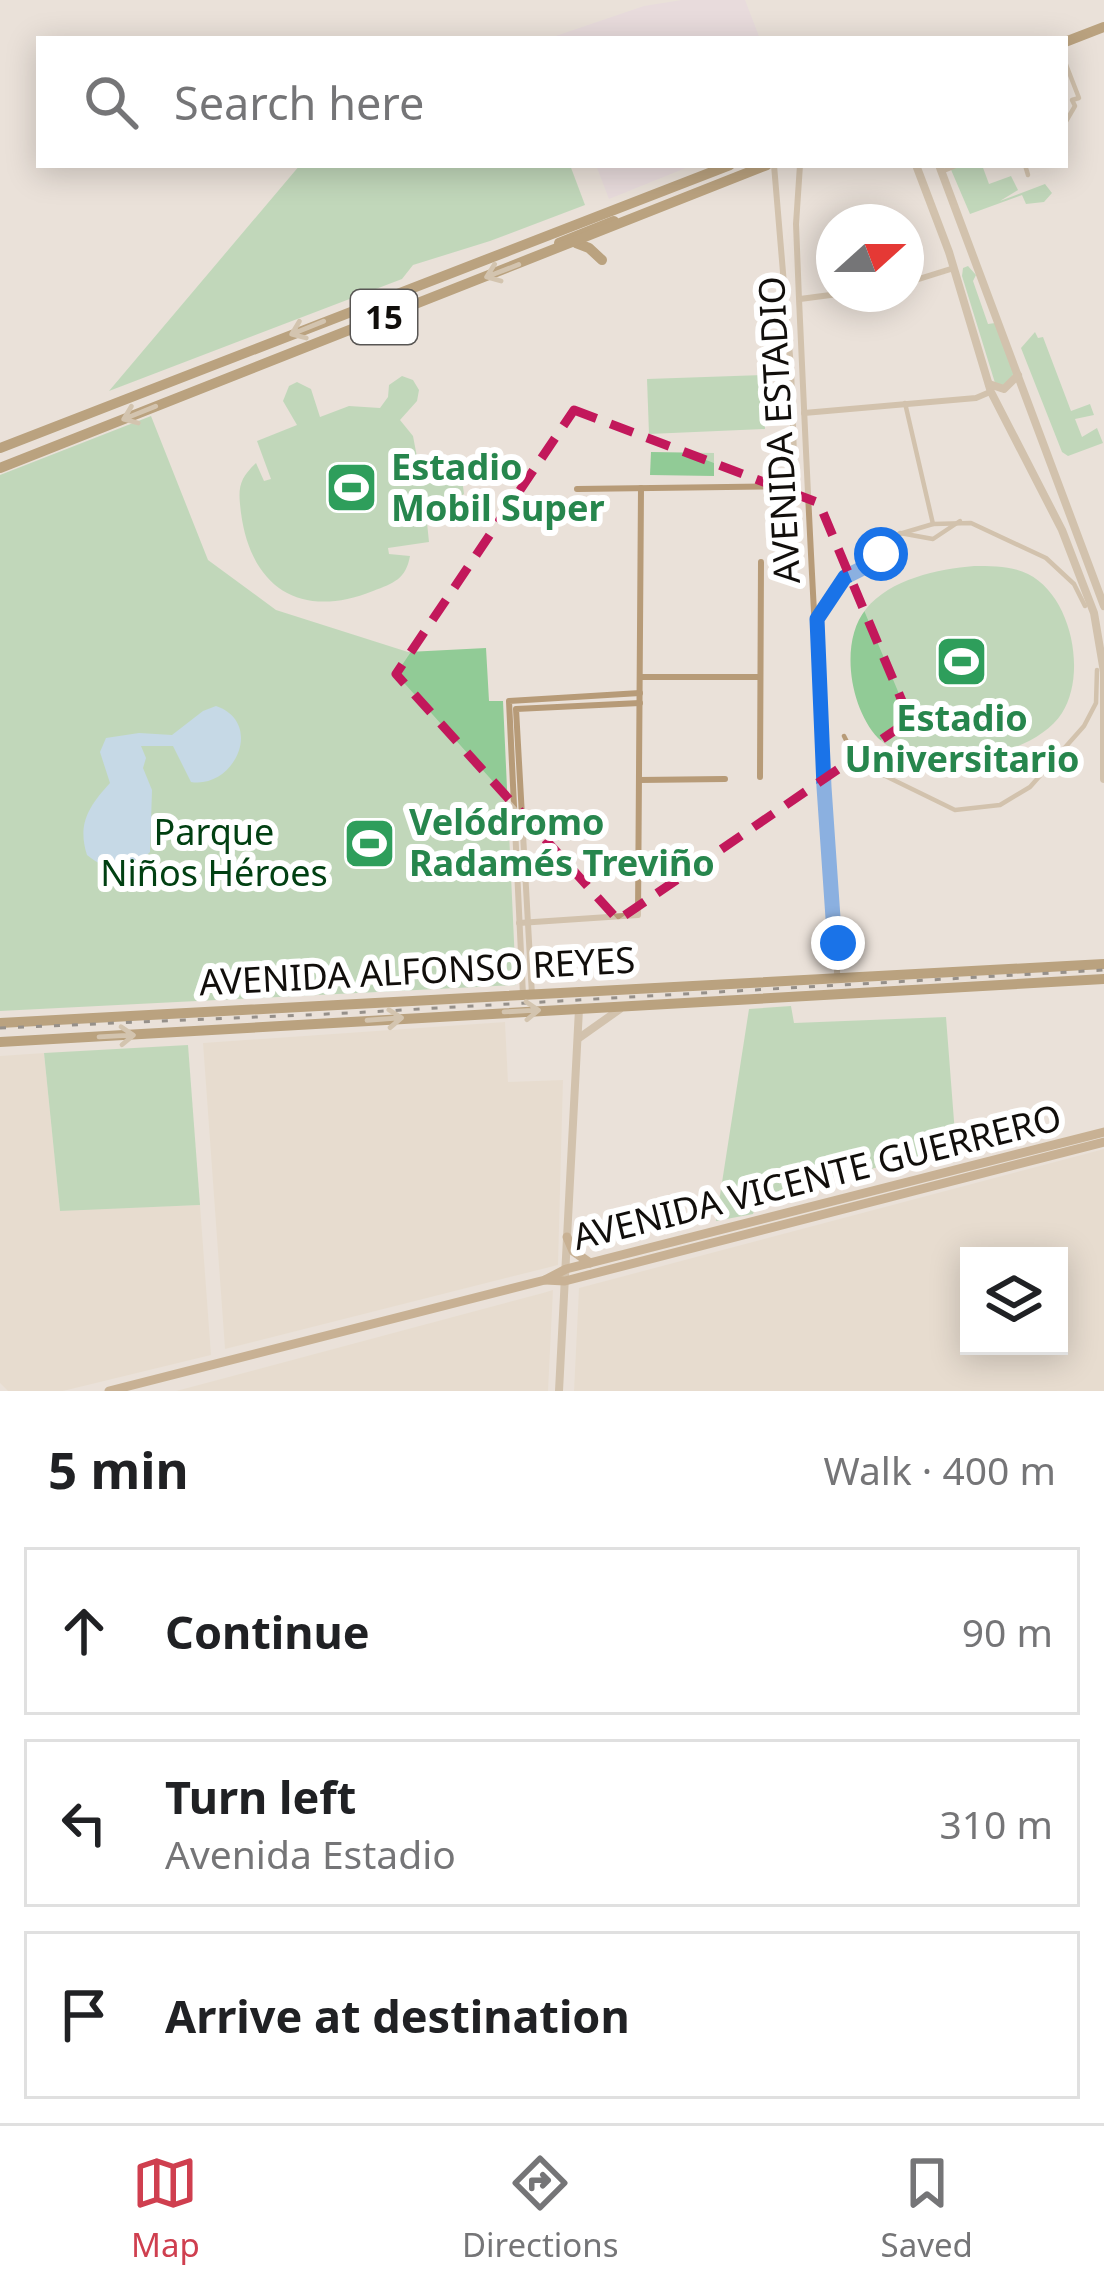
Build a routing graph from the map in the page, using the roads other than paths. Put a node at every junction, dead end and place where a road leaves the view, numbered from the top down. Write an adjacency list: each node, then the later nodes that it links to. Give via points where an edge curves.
1 (1102, 29): 2 (highway)
2 (1068, 41)
3 (1068, 70): 4 (street, via 1079,98)
4 (1068, 118)
5 (722, 168): 26 (highway, 15, one-way to 26)
6 (763, 168): 13 (highway, 15)
7 (771, 168): 28 (street, via 796,486)
8 (800, 168): 21 (street, AVENIDA ESTADIO)
9 (917, 168): 18 (street)
10 (940, 168): 17 (street)
11 (1026, 168): 12 (street)
12 (1028, 175)
13 (662, 207): 14 (highway, 15); 15 (highway, via 589,230)
14 (576, 244): 15 (highway, 15); 16 (highway)
15 (536, 258): 27 (highway, 15, one-way to 27)
16 (602, 260)
17 (977, 264): 18 (street); 22 (street)
18 (954, 268): 19 (street); 23 (street)
19 (924, 278)
20 (816, 297): 21 (street)
21 (799, 299): 25 (street, AVENIDA ESTADIO)
22 (1018, 373): 23 (street, via 1004,389); 35 (street)
23 (990, 388): 24 (street, via 976,398); 42 (street, via 1090,603 1104,672)
24 (905, 403): 25 (street); 31 (street)
25 (804, 413): 36 (street, AVENIDA ESTADIO)
26 (0, 448)
27 (0, 468)
28 (641, 488): 29 (street); 38 (street)
29 (577, 489)
30 (960, 521): 31 (street); 32 (street, via 934,539); 34 (street, via 1039,554 1074,584)
31 (933, 524): 32 (street)
32 (900, 532): 36 (street, via 875,562 845,577)
33 (761, 562): 39 (street)
34 (1085, 606)
35 (1104, 606)
36 (817, 619): 51 (street, AVENIDA ESTADIO)
37 (1097, 670): 41 (street, via 1096,703 1084,726 1030,787 1000,805 955,810 871,769)
38 (640, 677): 39 (street); 40 (street)
39 (760, 677): 43 (street)
40 (640, 698): 46 (street); 47 (street, via 517,710)
41 (844, 736)
42 (1103, 766): 45 (street)
43 (760, 777)
44 (725, 779): 46 (street)
45 (1104, 779)
46 (639, 780): 47 (street, via 638,915)
47 (522, 922): 54 (street)
48 (1104, 964): 49 (highway)
49 (947, 974): 51 (highway, AVENIDA ALFONSO REYES); 52 (highway)
50 (1104, 979): 52 (highway)
51 (837, 980): 53 (highway, AVENIDA ALFONSO REYES)
52 (894, 990): 55 (highway, AVENIDA ALFONSO REYES)
53 (553, 994): 54 (highway, AVENIDA ALFONSO REYES); 57 (highway)
54 (527, 995): 58 (highway, AVENIDA ALFONSO REYES)
55 (626, 1005): 57 (highway, AVENIDA ALFONSO REYES); 61 (street)
56 (579, 1007): 57 (highway, AVENIDA ALFONSO REYES); 60 (highway, AVENIDA ALFONSO REYES, one-way to 56); 61 (street)
57 (596, 1007)
58 (276, 1009): 59 (highway, AVENIDA ALFONSO REYES); 60 (highway)
59 (0, 1023)
60 (305, 1024): 62 (highway, AVENIDA ALFONSO REYES, one-way to 60)
61 (578, 1039): 65 (street)
62 (0, 1042)
63 (1104, 1132): 66 (main road, AVENIDA VICENTE GUERRERO)
64 (1104, 1142): 69 (main road, AVENIDA VICENTE GUERRERO)
65 (567, 1237): 66 (main road); 67 (street)
66 (590, 1262): 67 (main road, AVENIDA VICENTE GUERRERO)
67 (566, 1269): 68 (main road, AVENIDA VICENTE GUERRERO); 69 (street)
68 (545, 1280): 69 (main road, AVENIDA VICENTE GUERRERO); 70 (main road, AVENIDA VICENTE GUERRERO)
69 (565, 1281): 71 (street)
70 (109, 1391)
71 (560, 1391)

